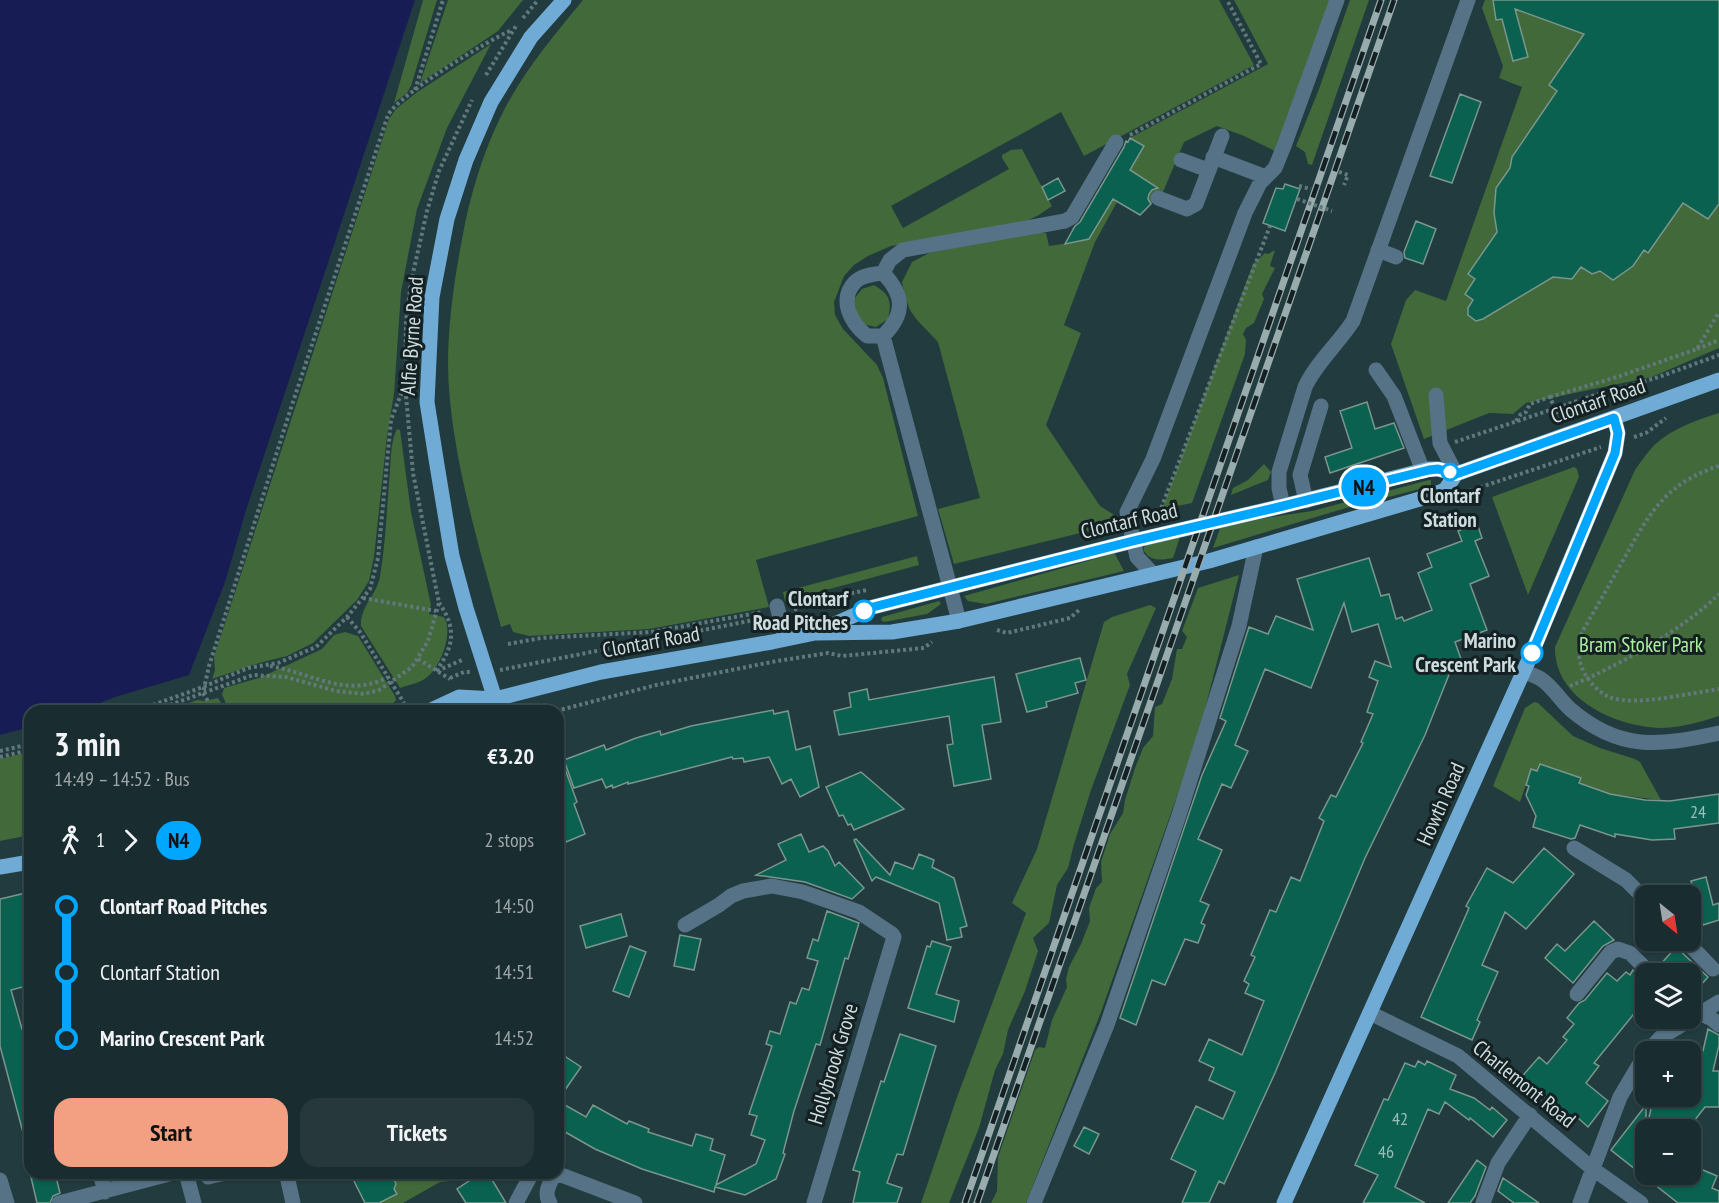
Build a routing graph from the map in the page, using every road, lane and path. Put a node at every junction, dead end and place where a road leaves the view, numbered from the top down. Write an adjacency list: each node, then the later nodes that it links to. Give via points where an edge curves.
1 (443, 0): 7 (path)
2 (564, 0): 73 (main road, Alfie Byrne Road, via 531,37 487,112 447,219 432,297 427,402 452,556)
3 (1227, 0): 9 (path, via 1261,64)
4 (1337, 0): 13 (street, via 1296,117 1275,168)
5 (1468, 0): 21 (street)
6 (513, 30): 7 (path, via 493,38)
7 (415, 90): 69 (path, via 391,110 380,134)
8 (1222, 136): 11 (street)
9 (1116, 142): 23 (street, via 1072,217 1065,221 903,250 890,260)
10 (1182, 160): 11 (street)
11 (1211, 164): 13 (street); 17 (street, via 1192,207 1187,209)
12 (1339, 172): 14 (path, via 1348,175)
13 (1266, 177): 44 (street, via 1245,213 1153,459 1126,512)
14 (1344, 185)
15 (1299, 186): 16 (path)
16 (1311, 189)
17 (1158, 198)
18 (1297, 199): 19 (path, bridge)
19 (1332, 211)
20 (1270, 226): 43 (path)
21 (1378, 250): 22 (street); 42 (street, via 1353,321 1305,387 1279,472)
22 (1396, 257)
23 (883, 273): 25 (street, via 898,295 900,312 896,323); 25 (street, via 856,281 847,298 849,315 858,329 867,336)
24 (1719, 312): 27 (path)
25 (883, 336): 47 (street)
26 (1719, 340): 27 (path)
27 (1697, 349): 34 (path)
28 (1719, 355): 34 (path, Clontarf Road, via 1516,422 1530,404)
29 (1376, 370): 39 (street, via 1394,396)
30 (405, 375): 32 (path, Alfie Byrne Road)
31 (1719, 380): 37 (main road, Clontarf Road)
32 (405, 384): 49 (path, via 391,420 375,576); 50 (path, Alfie Byrne Road, via 413,473)
33 (1436, 394): 40 (street, via 1440,443)
34 (1550, 398): 35 (path)
35 (1553, 405)
36 (1321, 406): 41 (street, via 1300,475)
37 (1614, 418): 40 (main road, Clontarf Road); 63 (main road, Howth Road, via 1618,433 1615,453)
38 (1719, 466): 67 (path, via 1678,485 1653,509 1641,528 1582,632 1578,645 1582,670)
39 (1423, 471): 40 (main road, Clontarf Road, via 1438,469); 41 (main road, Clontarf Road)
40 (1456, 474): 45 (main road, Clontarf Road, via 1445,490 1430,496)
41 (1306, 501): 42 (main road, Clontarf Road)
42 (1283, 506): 44 (main road, Clontarf Road)
43 (1153, 526)
44 (1133, 541): 46 (street, via 1137,557); 47 (main road, Clontarf Road)
45 (1256, 547): 46 (main road, Clontarf Road); 122 (street, via 1239,626 1179,815 1107,1025)
46 (1152, 573): 54 (main road, Clontarf Road)
47 (950, 587): 54 (street); 55 (main road, Clontarf Road, via 873,607)
48 (1719, 594): 67 (path, via 1649,645)
49 (363, 598): 51 (path); 53 (path)
50 (439, 603): 51 (path); 62 (path, Alfie Byrne Road, via 451,625 451,640)
51 (436, 610): 58 (path, via 428,641)
52 (778, 610): 56 (street); 57 (path, via 651,632 541,638); 60 (path, Clontarf Road)
53 (347, 618): 61 (path, via 316,647); 66 (path)
54 (959, 621): 55 (main road, Clontarf Road, via 892,632)
55 (815, 633): 56 (main road, Clontarf Road)
56 (785, 638): 73 (main road, Clontarf Road, via 601,672)
57 (508, 644)
58 (418, 659): 62 (path); 68 (path)
59 (462, 660): 62 (path)
60 (536, 663)
61 (266, 666): 66 (path, via 352,687); 69 (path, via 248,668)
62 (436, 671): 64 (path, via 450,678)
63 (1524, 671): 71 (street); 97 (main road, Howth Road)
64 (464, 672)
65 (711, 674): 80 (path, Clontarf Road)
66 (388, 677): 68 (path)
67 (1588, 678): 70 (path, via 1601,692 1623,700); 71 (path)
68 (391, 683): 72 (path, via 372,693 350,694 286,677 253,675); 74 (path)
69 (203, 687): 72 (path); 75 (path)
70 (1719, 689)
71 (1555, 692): 81 (street, via 1587,723 1632,742 1670,743)
72 (203, 693): 76 (path); 77 (path)
73 (495, 699): 78 (main road, Clontarf Road, via 459,697); 79 (main road)
74 (404, 703)
75 (153, 705)
76 (170, 705)
77 (210, 705)
78 (442, 705)
79 (489, 705)
80 (564, 709)
81 (1719, 733)
82 (24, 745): 83 (path)
83 (0, 751)
84 (24, 751): 85 (path)
85 (0, 757)
86 (1574, 848): 89 (street)
87 (24, 863): 88 (main road)
88 (0, 867)
89 (1635, 889)
90 (685, 925): 121 (street, Hollybrook Grove, via 731,896 772,886 803,892 860,912 894,937)
91 (1696, 951): 93 (street)
92 (1640, 963): 94 (street, via 1630,953 1618,949 1611,952)
93 (1713, 969)
94 (1577, 994)
95 (1719, 1002): 96 (street)
96 (1701, 1010)
97 (1370, 1013): 103 (street, Charlemont Road, via 1458,1056); 123 (main road, Howth Road)
98 (1701, 1014): 99 (street)
99 (1719, 1025)
100 (1672, 1029): 101 (street)
101 (1657, 1041)
102 (1635, 1071): 104 (street, via 1620,1097)
103 (1530, 1115): 104 (street, Charlemont Road); 124 (street, via 1498,1163)
104 (1593, 1169): 125 (street); 126 (street, Charlemont Road)
105 (564, 1176): 120 (street)
106 (102, 1179): 113 (street)
107 (152, 1179): 113 (street)
108 (188, 1179): 116 (street)
109 (289, 1179): 117 (street)
110 (529, 1179): 118 (street)
111 (552, 1179): 119 (street, via 547,1191)
112 (0, 1180): 114 (street)
113 (105, 1192): 115 (street)
114 (7, 1203)
115 (59, 1203)
116 (194, 1203)
117 (293, 1203)
118 (516, 1203)
119 (550, 1203)
120 (635, 1203)
121 (813, 1203)
122 (1034, 1203)
123 (1284, 1203)
124 (1483, 1203)
125 (1580, 1203)
126 (1641, 1203)

